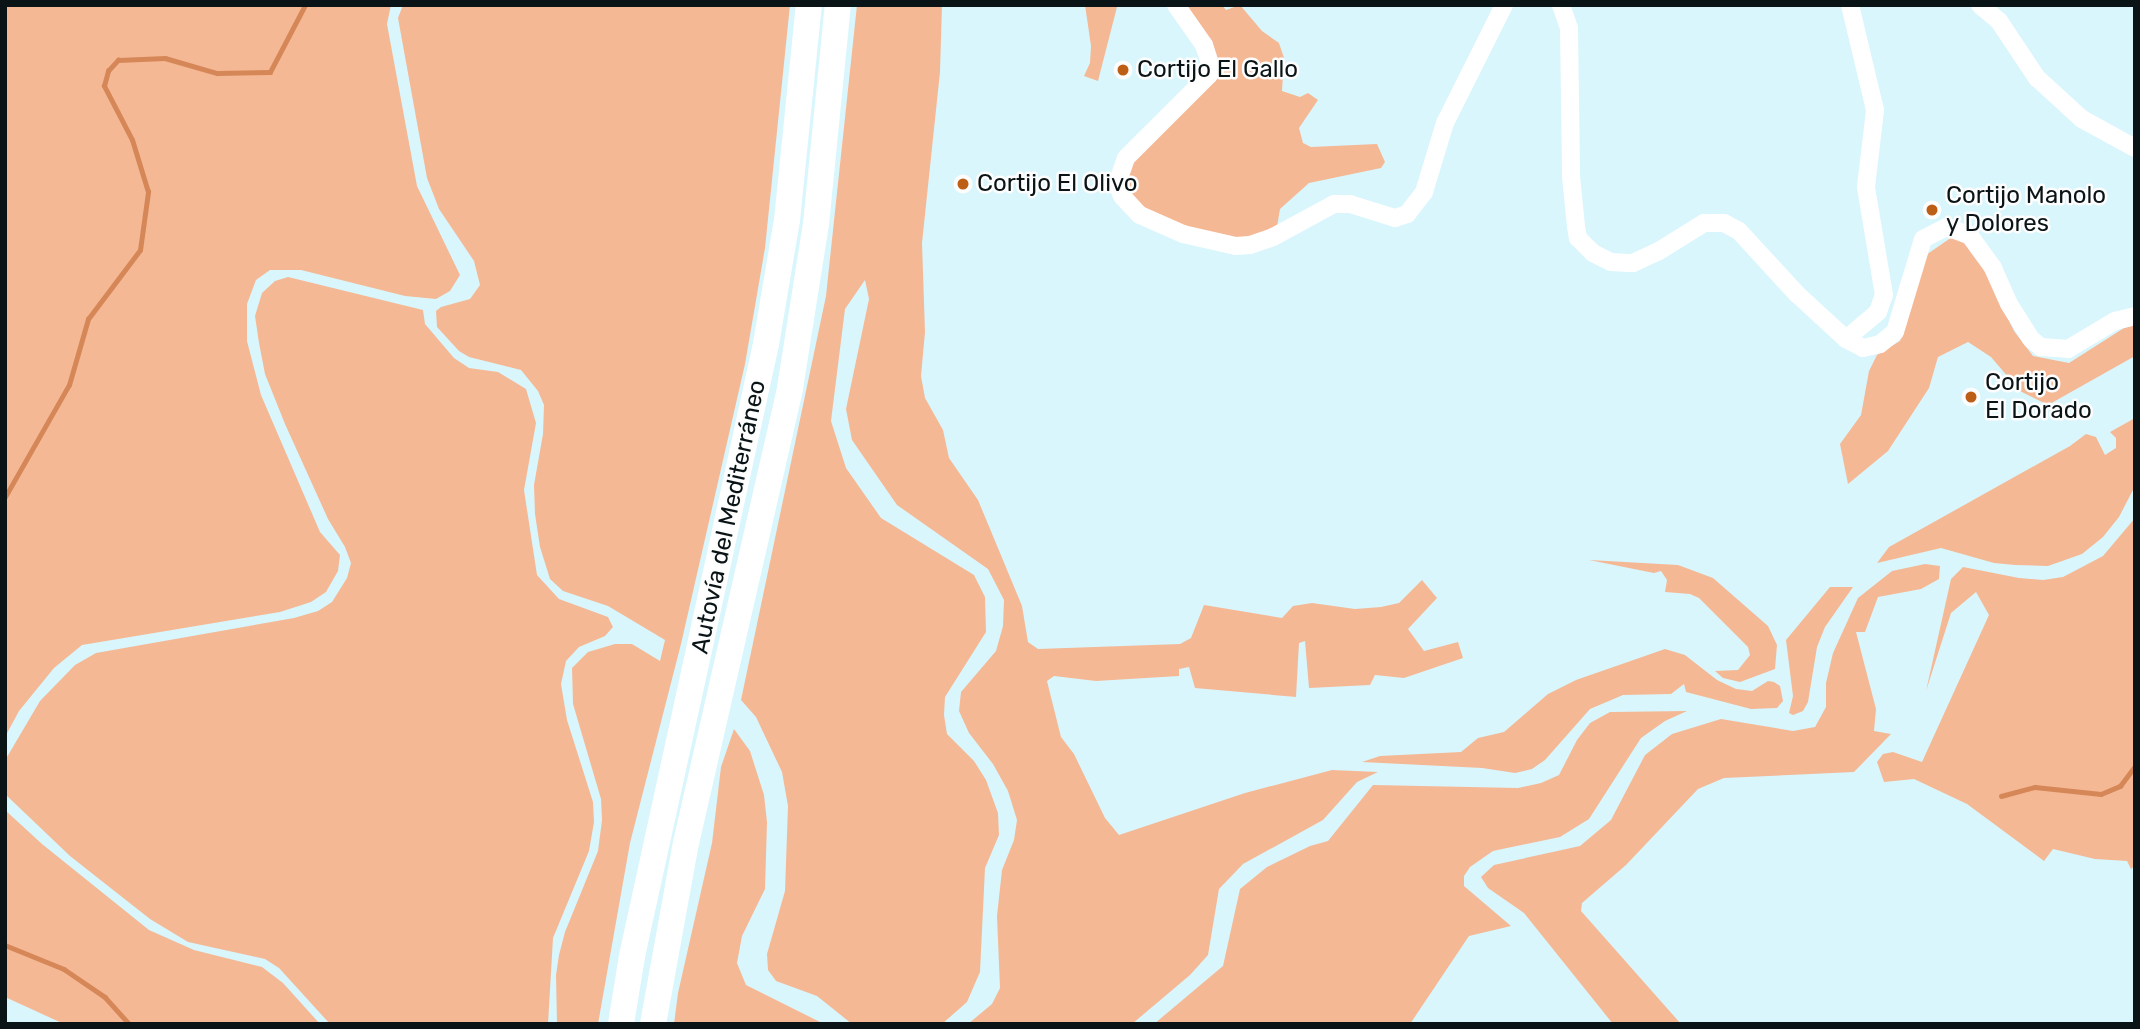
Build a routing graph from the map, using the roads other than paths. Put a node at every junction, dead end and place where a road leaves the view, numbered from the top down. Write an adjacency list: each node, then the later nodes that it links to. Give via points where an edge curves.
1 (809, 5): 11 (highway, Autovía del Mediterráneo, via 787,220 766,344)
2 (838, 5): 12 (highway, Autovía del Mediterráneo, via 816,224 790,388 686,843)
3 (1176, 5): 4 (street, via 1204,45 1209,75 1126,158 1117,184 1140,215 1183,233 1236,246 1273,237 1334,204 1350,204 1395,218 1408,214 1424,192 1445,123)
4 (1504, 5)
5 (1561, 5): 10 (street, via 1569,27 1571,176 1578,238 1611,262 1633,263 1704,223 1724,223 1740,231)
6 (1850, 5): 10 (street, via 1875,110 1866,187 1884,295 1878,312)
7 (1980, 5): 8 (street, via 1999,21 2036,78 2082,119)
8 (2135, 148)
9 (2135, 316): 10 (street, via 2115,321 2068,349 2041,347 2031,339 1970,236 1947,227 1923,239 1899,323 1888,339 1863,348)
10 (1846, 339)
11 (621, 1024)
12 (653, 1024)

